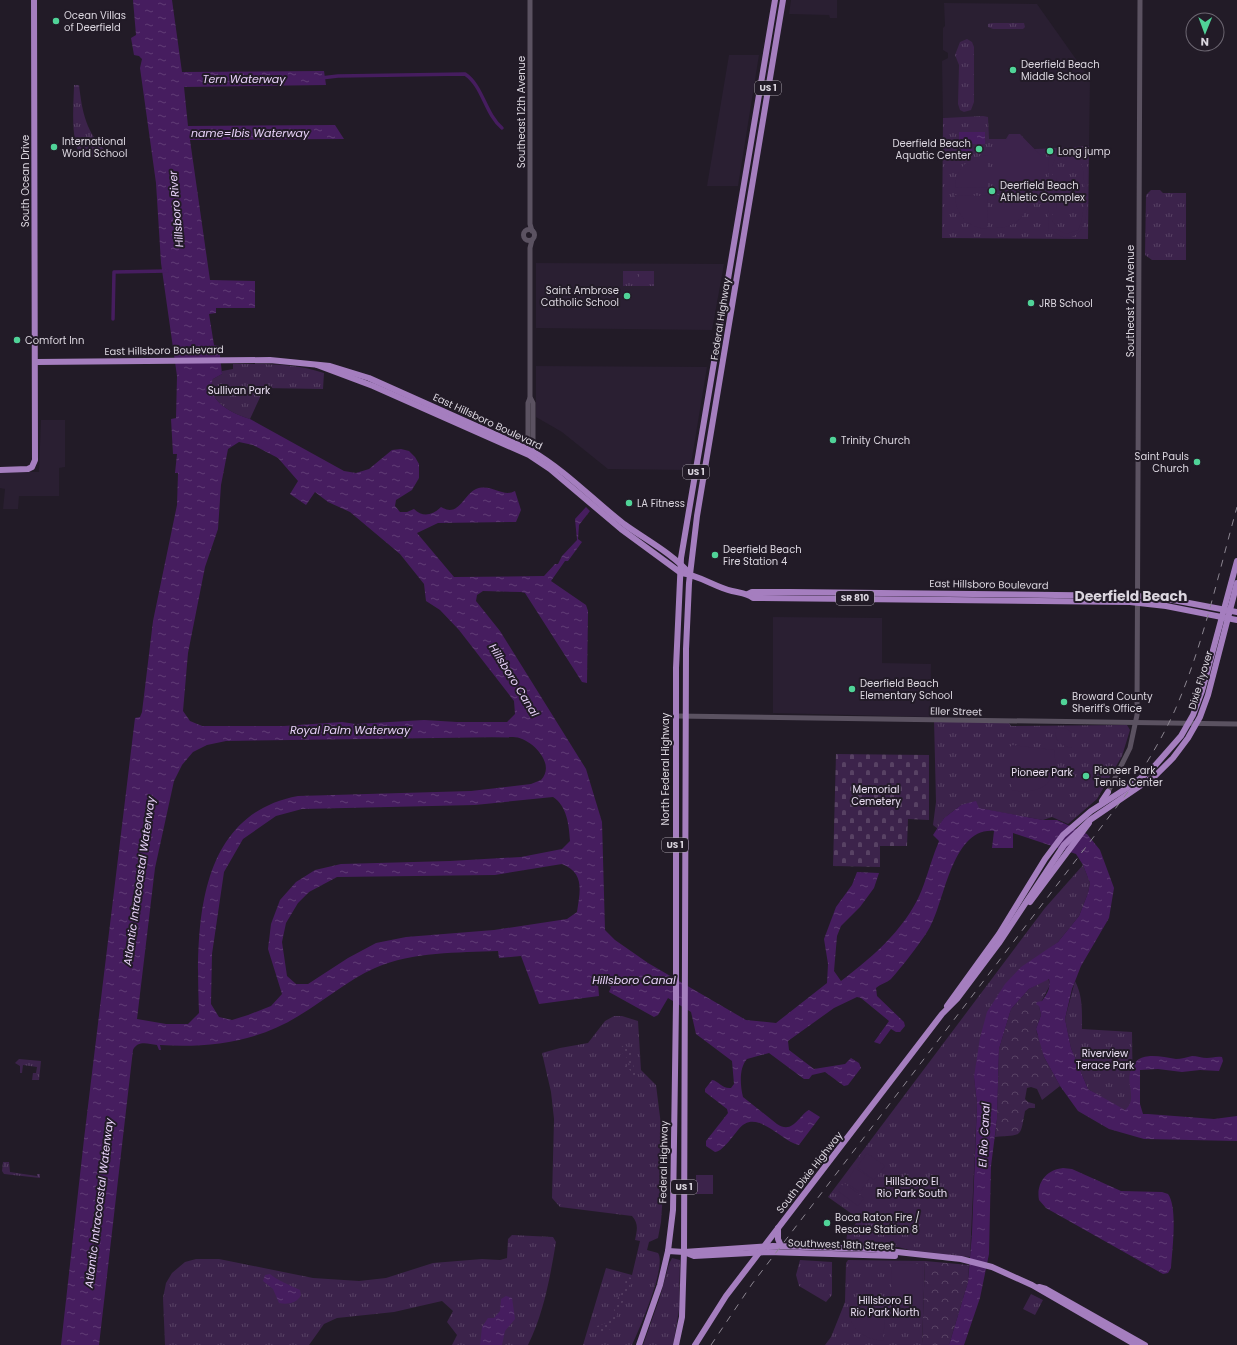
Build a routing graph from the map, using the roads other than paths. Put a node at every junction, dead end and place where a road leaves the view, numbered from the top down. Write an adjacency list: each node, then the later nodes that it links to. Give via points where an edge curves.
1 (34, 0): 20 (main road, South Ocean Drive)
2 (530, 0): 10 (street, Southeast 12th Avenue)
3 (775, 0): 6 (main road, Federal Highway / US 1)
4 (783, 0): 7 (main road, Federal Highway / US 1)
5 (1140, 0): 41 (street, Southeast 2nd Avenue)
6 (752, 138): 7 (main road); 8 (main road, Federal Highway / US 1)
7 (757, 154): 9 (main road, Federal Highway / US 1)
8 (748, 161): 9 (main road); 11 (main road, Federal Highway / US 1)
9 (754, 175): 13 (main road, Federal Highway / US 1)
10 (530, 230): 12 (street, via 535,235); 12 (street, via 524,235)
11 (737, 230): 13 (main road); 14 (main road, Federal Highway / US 1)
12 (530, 240): 26 (street, via 530,397 533,403)
13 (743, 242): 15 (main road, Federal Highway / US 1)
14 (734, 244): 15 (main road); 16 (main road, Federal Highway / US 1)
15 (740, 259): 18 (main road, Federal Highway / US 1)
16 (721, 325): 17 (main road, Federal Highway / US 1); 18 (main road)
17 (719, 336): 19 (main road); 31 (main road, Federal Highway / US 1)
18 (727, 337): 19 (main road, Federal Highway / US 1)
19 (724, 351): 36 (main road, Federal Highway / US 1)
20 (36, 362): 21 (main road, East Hillsboro Boulevard / SR 810, via 280,360); 27 (main road, South Ocean Drive, via 35,460 28,469)
21 (317, 365): 22 (main road, East Hillsboro Boulevard / SR 810); 23 (main road, East Hillsboro Boulevard / SR 810, via 356,373)
22 (399, 398): 23 (main road, via 419,404); 24 (main road, East Hillsboro Boulevard / SR 810)
23 (426, 403): 25 (main road, East Hillsboro Boulevard / SR 810)
24 (427, 410): 25 (main road, via 430,408); 26 (main road, East Hillsboro Boulevard / SR 810)
25 (445, 412): 26 (main road, East Hillsboro Boulevard / SR 810)
26 (529, 452): 28 (main road, East Hillsboro Boulevard / SR 810); 29 (main road, East Hillsboro Boulevard / SR 810, via 551,463)
27 (0, 470)
28 (566, 483): 29 (main road); 30 (main road, East Hillsboro Boulevard / SR 810, via 612,523)
29 (580, 488): 30 (main road, East Hillsboro Boulevard / SR 810)
30 (623, 527): 32 (main road, East Hillsboro Boulevard / SR 810, via 635,532); 35 (main road, East Hillsboro Boulevard / SR 810)
31 (683, 545): 32 (main road, via 676,554); 34 (main road, Federal Highway / US 1)
32 (667, 554): 34 (main road, East Hillsboro Boulevard / SR 810)
33 (1237, 561): 42 (main road)
34 (681, 564): 35 (main road, North Federal Highway / US 1); 36 (main road, East Hillsboro Boulevard / SR 810)
35 (681, 572): 36 (main road, East Hillsboro Boulevard / SR 810); 47 (main road, North Federal Highway / US 1, via 676,641)
36 (690, 574): 39 (main road, East Hillsboro Boulevard / SR 810, via 722,588); 46 (main road, Federal Highway / US 1)
37 (1237, 583): 42 (main road)
38 (872, 593): 39 (main road, East Hillsboro Boulevard / SR 810); 40 (main road); 41 (main road, East Hillsboro Boulevard / SR 810)
39 (748, 594): 40 (main road, East Hillsboro Boulevard / SR 810, via 753,598)
40 (864, 598): 41 (main road, East Hillsboro Boulevard / SR 810)
41 (1138, 599): 42 (main road, East Hillsboro Boulevard / SR 810, via 1174,600); 44 (main road, East Hillsboro Boulevard / SR 810); 49 (street, Southeast 2nd Avenue)
42 (1227, 611): 43 (main road, SR 810); 44 (main road)
43 (1237, 612)
44 (1225, 618): 45 (main road, SR 810); 55 (main road, Dixie Flyover, via 1203,701 1181,736 1162,760 1143,777 1081,818)
45 (1237, 620)
46 (686, 642): 48 (main road, North Federal Highway / US 1)
47 (676, 716): 48 (street, Eller Street); 51 (main road, North Federal Highway / US 1)
48 (686, 716): 49 (street, Eller Street); 53 (main road, North Federal Highway / US 1)
49 (1136, 723): 50 (street, Eller Street); 52 (street, Southeast 2nd Avenue, via 1128,754)
50 (1237, 724)
51 (676, 787): 53 (main road); 54 (main road, North Federal Highway / US 1)
52 (1108, 792): 60 (main road, via 1086,829)
53 (686, 799): 56 (main road, North Federal Highway / US 1)
54 (675, 850): 56 (main road, via 679,860); 57 (main road, North Federal Highway / US 1)
55 (1055, 850): 59 (main road, Dixie Flyover); 60 (main road, Dixie Flyover)
56 (685, 863): 58 (main road, North Federal Highway / US 1)
57 (675, 868): 58 (main road, via 681,872); 61 (main road, North Federal Highway / US 1)
58 (685, 880): 64 (main road, North Federal Highway / US 1)
59 (1019, 902): 60 (main road); 62 (main road, South Dixie Highway)
60 (1019, 913): 62 (main road, South Dixie Highway, via 970,982)
61 (676, 974): 63 (main road, Federal Highway / US 1)
62 (942, 1014): 67 (main road, South Dixie Highway)
63 (674, 1109): 64 (main road, via 678,1117); 65 (main road, Federal Highway / US 1)
64 (685, 1121): 66 (main road, US 1)
65 (674, 1125): 66 (main road, via 682,1129); 70 (main road, Federal Highway / US 1, via 674,1197)
66 (685, 1138): 71 (main road, US 1)
67 (778, 1228): 68 (main road, South Dixie Highway); 69 (main road)
68 (765, 1246): 69 (main road, Southwest 18th Street); 71 (main road, Southwest 18th Street); 72 (main road, South Dixie Highway)
69 (781, 1246): 73 (main road, Southwest 18th Street, via 870,1249)
70 (668, 1251): 71 (main road); 75 (main road, Federal Highway / US 1, via 658,1291)
71 (684, 1252): 72 (main road, Southwest 18th Street, via 694,1256); 76 (main road, US 1, via 682,1312)
72 (760, 1252): 73 (main road, Southwest 18th Street); 77 (main road, South Dixie Highway, via 726,1296)
73 (922, 1256): 74 (main road, Southwest 18th Street, via 961,1259 992,1267)
74 (1032, 1285): 78 (main road, Southwest 18th Street); 79 (main road, Southwest 18th Street, via 1046,1289)
75 (639, 1345)
76 (676, 1345)
77 (695, 1345)
78 (1136, 1345)
79 (1145, 1345)

